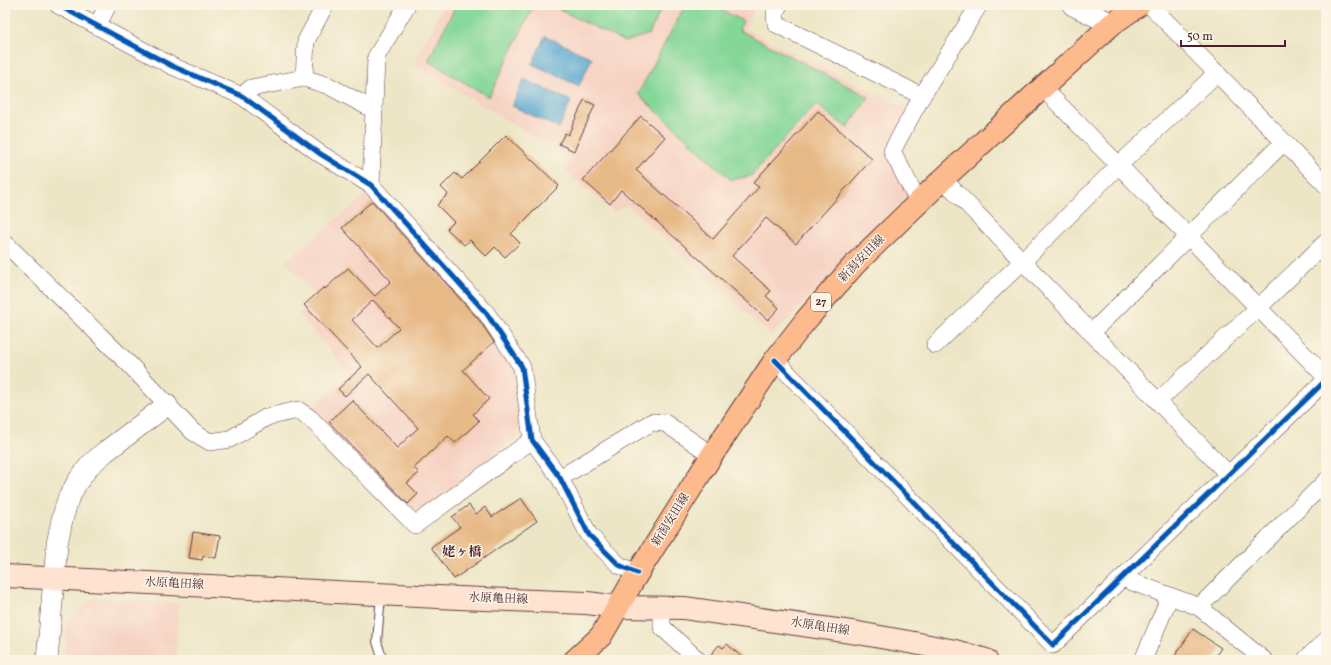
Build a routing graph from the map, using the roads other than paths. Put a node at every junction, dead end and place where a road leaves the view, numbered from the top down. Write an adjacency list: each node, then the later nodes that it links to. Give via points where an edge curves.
1 (58, 5): 11 (street)
2 (108, 5): 11 (street)
3 (325, 5): 13 (street, via 306,42)
4 (407, 5): 17 (street, via 376,57)
5 (779, 5): 16 (street, via 775,13 776,24)
6 (979, 5): 16 (street)
7 (1073, 5): 10 (street)
8 (1138, 5): 10 (main road, 新潟安田線 / 27)
9 (1150, 5): 12 (street)
10 (1112, 24): 14 (main road, 新潟安田線 / 27)
11 (97, 26): 15 (street, via 172,66)
12 (1217, 73): 18 (street); 19 (street)
13 (304, 78): 15 (street, via 251,88); 17 (street, via 328,86)
14 (1043, 88): 19 (street); 20 (main road, 新潟安田線 / 27)
15 (242, 96): 21 (street, via 319,153)
16 (922, 96): 23 (street, via 892,151)
17 (374, 110): 21 (street)
18 (1284, 142): 22 (street); 24 (street)
19 (1118, 166): 24 (street); 27 (street)
20 (943, 179): 23 (main road, 新潟安田線 / 27); 27 (street)
21 (371, 185): 35 (street, via 487,314 522,367)
22 (1326, 185)
23 (919, 203): 31 (main road, 新潟安田線 / 27, via 855,264)
24 (1188, 236): 28 (street); 29 (street)
25 (1326, 242): 28 (street)
26 (5, 243): 34 (street, via 130,365)
27 (1023, 261): 29 (street); 30 (street)
28 (1258, 308): 32 (street); 33 (street)
29 (1091, 332): 33 (street)
30 (935, 345)
31 (775, 360): 36 (main road, 新潟安田線 / 27); 43 (street, via 1053,645)
32 (1326, 378): 37 (street)
33 (1158, 401): 37 (street)
34 (167, 405): 35 (street, via 193,432 210,442 230,439 267,417 298,410 310,418 415,525); 42 (street, via 105,452 90,465 78,481 68,499 62,520 57,544)
35 (532, 440): 38 (street)
36 (712, 455): 38 (street, via 665,423 652,422); 40 (main road, 新潟安田線 / 27)
37 (1228, 474): 43 (street)
38 (560, 478): 40 (street, via 589,535 619,565)
39 (1326, 481): 48 (street)
40 (637, 574): 46 (main road, 新潟安田線 / 27)
41 (5, 576): 42 (main road, 水原亀田線)
42 (55, 578): 44 (main road, 水原亀田線); 50 (street)
43 (1122, 578): 45 (street)
44 (381, 594): 46 (main road, 水原亀田線); 51 (lane, via 377,642)
45 (1170, 596): 48 (street); 55 (street)
46 (618, 606): 47 (main road, 水原亀田線); 52 (main road, 新潟安田線 / 27, via 601,636)
47 (662, 607): 53 (street, via 662,627); 54 (main road, 水原亀田線, via 851,632 935,647)
48 (1199, 607): 56 (street)
49 (1326, 643): 57 (street)
50 (47, 660)
51 (383, 660)
52 (575, 660)
53 (698, 660)
54 (986, 660)
55 (1142, 660)
56 (1264, 660)
57 (1308, 660)

